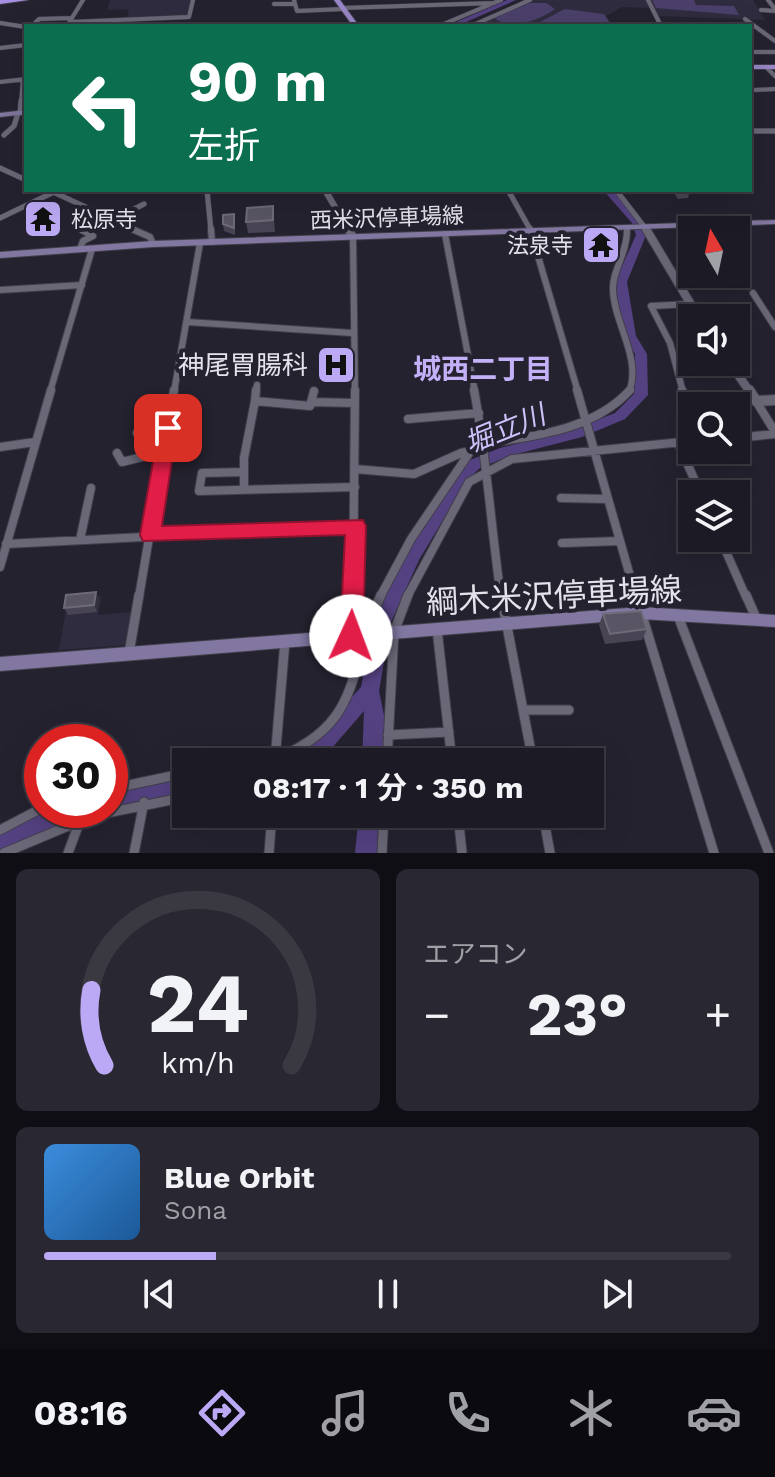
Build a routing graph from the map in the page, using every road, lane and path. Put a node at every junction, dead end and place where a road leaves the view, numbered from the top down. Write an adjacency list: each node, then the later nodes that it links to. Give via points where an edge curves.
1 (25, 0): 9 (highway)
2 (83, 0): 21 (street)
3 (193, 0): 21 (street, via 189,17)
4 (337, 0): 14 (main road)
5 (501, 0): 12 (street)
6 (530, 0): 26 (street)
7 (648, 0): 27 (street)
8 (768, 0): 16 (street)
9 (0, 2)
10 (295, 2): 13 (street); 14 (street, via 297,11)
11 (436, 2): 12 (street); 14 (street); 24 (street)
12 (494, 3): 25 (street)
13 (274, 4)
14 (342, 9): 23 (main road)
15 (761, 10): 16 (street)
16 (773, 10): 18 (street)
17 (11, 18): 20 (street)
18 (775, 18)
19 (745, 19): 29 (street)
20 (1, 22): 28 (street)
21 (70, 22): 22 (street, via 39,19)
22 (34, 24)
23 (354, 24)
24 (440, 24)
25 (442, 24)
26 (476, 24)
27 (660, 24)
28 (24, 27)
29 (772, 34): 30 (street)
30 (775, 41)
31 (24, 45): 32 (street)
32 (0, 48)
33 (752, 52): 34 (street)
34 (775, 52)
35 (771, 67): 36 (street)
36 (775, 76)
37 (24, 79): 38 (street); 41 (street)
38 (0, 82)
39 (775, 89): 40 (street)
40 (755, 90)
41 (21, 113): 42 (main road); 45 (street)
42 (0, 115)
43 (752, 131): 44 (street)
44 (775, 131)
45 (4, 135)
46 (0, 168): 47 (street)
47 (24, 179)
48 (49, 192): 56 (street)
49 (53, 192): 55 (street)
50 (207, 192): 64 (street)
51 (326, 192): 63 (street)
52 (509, 192): 61 (street)
53 (617, 192): 59 (street)
54 (144, 204): 57 (street)
55 (96, 212): 57 (street); 67 (street, via 73,225 93,236)
56 (0, 218)
57 (113, 220): 66 (street, via 150,237)
58 (775, 222): 59 (main road, 西米沢停車場線)
59 (645, 229): 60 (main road, 西米沢停車場線); 73 (street)
60 (627, 230): 61 (main road, 西米沢停車場線); 89 (street, via 625,255 613,285 621,334 631,356 632,385 624,400)
61 (532, 232): 62 (main road, 西米沢停車場線); 89 (street)
62 (445, 234): 63 (main road, 西米沢停車場線); 87 (street)
63 (353, 237): 64 (main road, 西米沢停車場線); 77 (street)
64 (212, 242): 65 (main road, 西米沢停車場線)
65 (200, 243): 66 (main road, 西米沢停車場線); 75 (street)
66 (153, 244): 68 (main road, 西米沢停車場線)
67 (80, 249): 68 (main road, 西米沢停車場線); 69 (main road, 西米沢停車場線)
68 (92, 249): 70 (street)
69 (0, 255)
70 (82, 285): 71 (street); 94 (street)
71 (0, 290)
72 (753, 293): 76 (street)
73 (690, 304)
74 (678, 305): 78 (street, via 651,306)
75 (187, 322): 77 (street); 90 (street)
76 (775, 327)
77 (352, 333): 86 (street)
78 (678, 374)
79 (739, 376): 84 (street)
80 (257, 385): 83 (street)
81 (314, 391): 85 (street)
82 (775, 400): 84 (street)
83 (255, 401): 85 (street, via 310,406); 104 (street)
84 (756, 401): 92 (street)
85 (311, 402): 86 (street)
86 (355, 403): 102 (street)
87 (479, 413): 88 (street); 97 (street)
88 (408, 419)
89 (587, 421): 97 (street); 98 (street)
90 (168, 428): 91 (street); 99 (street)
91 (137, 433)
92 (775, 433): 93 (street)
93 (750, 436)
94 (35, 442): 96 (street); 115 (street)
95 (678, 443): 98 (street)
96 (0, 447)
97 (485, 448): 100 (street); 103 (street)
98 (595, 450): 103 (street, via 512,459); 109 (street)
99 (163, 452): 101 (street, via 122,462); 111 (street)
100 (470, 452): 102 (street, via 414,474); 125 (street, via 442,488)
101 (117, 453)
102 (355, 469): 105 (street)
103 (488, 470): 122 (street, via 487,502); 124 (street, via 469,482)
104 (244, 472): 107 (street); 107 (street, via 202,473 199,491)
105 (355, 487): 107 (street); 110 (street)
106 (91, 488): 112 (street)
107 (244, 490)
108 (561, 498): 109 (street)
109 (607, 499): 113 (street)
110 (356, 526): 111 (street); 125 (street)
111 (151, 535): 112 (street); 127 (street)
112 (80, 540): 115 (street)
113 (620, 541): 114 (street); 118 (street)
114 (562, 543)
115 (6, 544): 117 (street)
116 (726, 552): 120 (street)
117 (0, 567)
118 (640, 613): 119 (main road, 綱木米沢停車場線); 122 (main road, 綱木米沢停車場線); 158 (street)
119 (678, 615): 120 (main road, 綱木米沢停車場線); 159 (street)
120 (757, 620): 121 (main road, 綱木米沢停車場線)
121 (775, 621)
122 (505, 623): 123 (main road, 綱木米沢停車場線); 129 (street)
123 (437, 628): 124 (main road, 綱木米沢停車場線); 131 (street)
124 (392, 632): 125 (main road, 綱木米沢停車場線); 132 (street)
125 (361, 635): 126 (main road, 綱木米沢停車場線); 134 (street, via 356,684 344,705)
126 (285, 641): 127 (main road, 綱木米沢停車場線); 133 (street)
127 (129, 653): 128 (main road, 綱木米沢停車場線)
128 (0, 664)
129 (523, 710): 130 (street); 137 (street)
130 (569, 710)
131 (449, 732): 132 (street); 136 (street)
132 (388, 735): 135 (street)
133 (274, 748)
134 (293, 748)
135 (388, 748)
136 (451, 748)
137 (530, 748)
138 (172, 776): 139 (street)
139 (128, 785)
140 (172, 799): 141 (street)
141 (144, 802): 142 (street); 153 (street)
142 (128, 807)
143 (24, 817): 150 (street)
144 (58, 828): 151 (street)
145 (77, 828): 152 (street)
146 (271, 828): 154 (street)
147 (383, 828): 155 (street)
148 (459, 828): 156 (street)
149 (546, 828): 157 (street)
150 (0, 830)
151 (4, 853)
152 (68, 853)
153 (134, 853)
154 (269, 853)
155 (382, 853)
156 (462, 853)
157 (550, 853)
158 (714, 853)
159 (769, 853)

